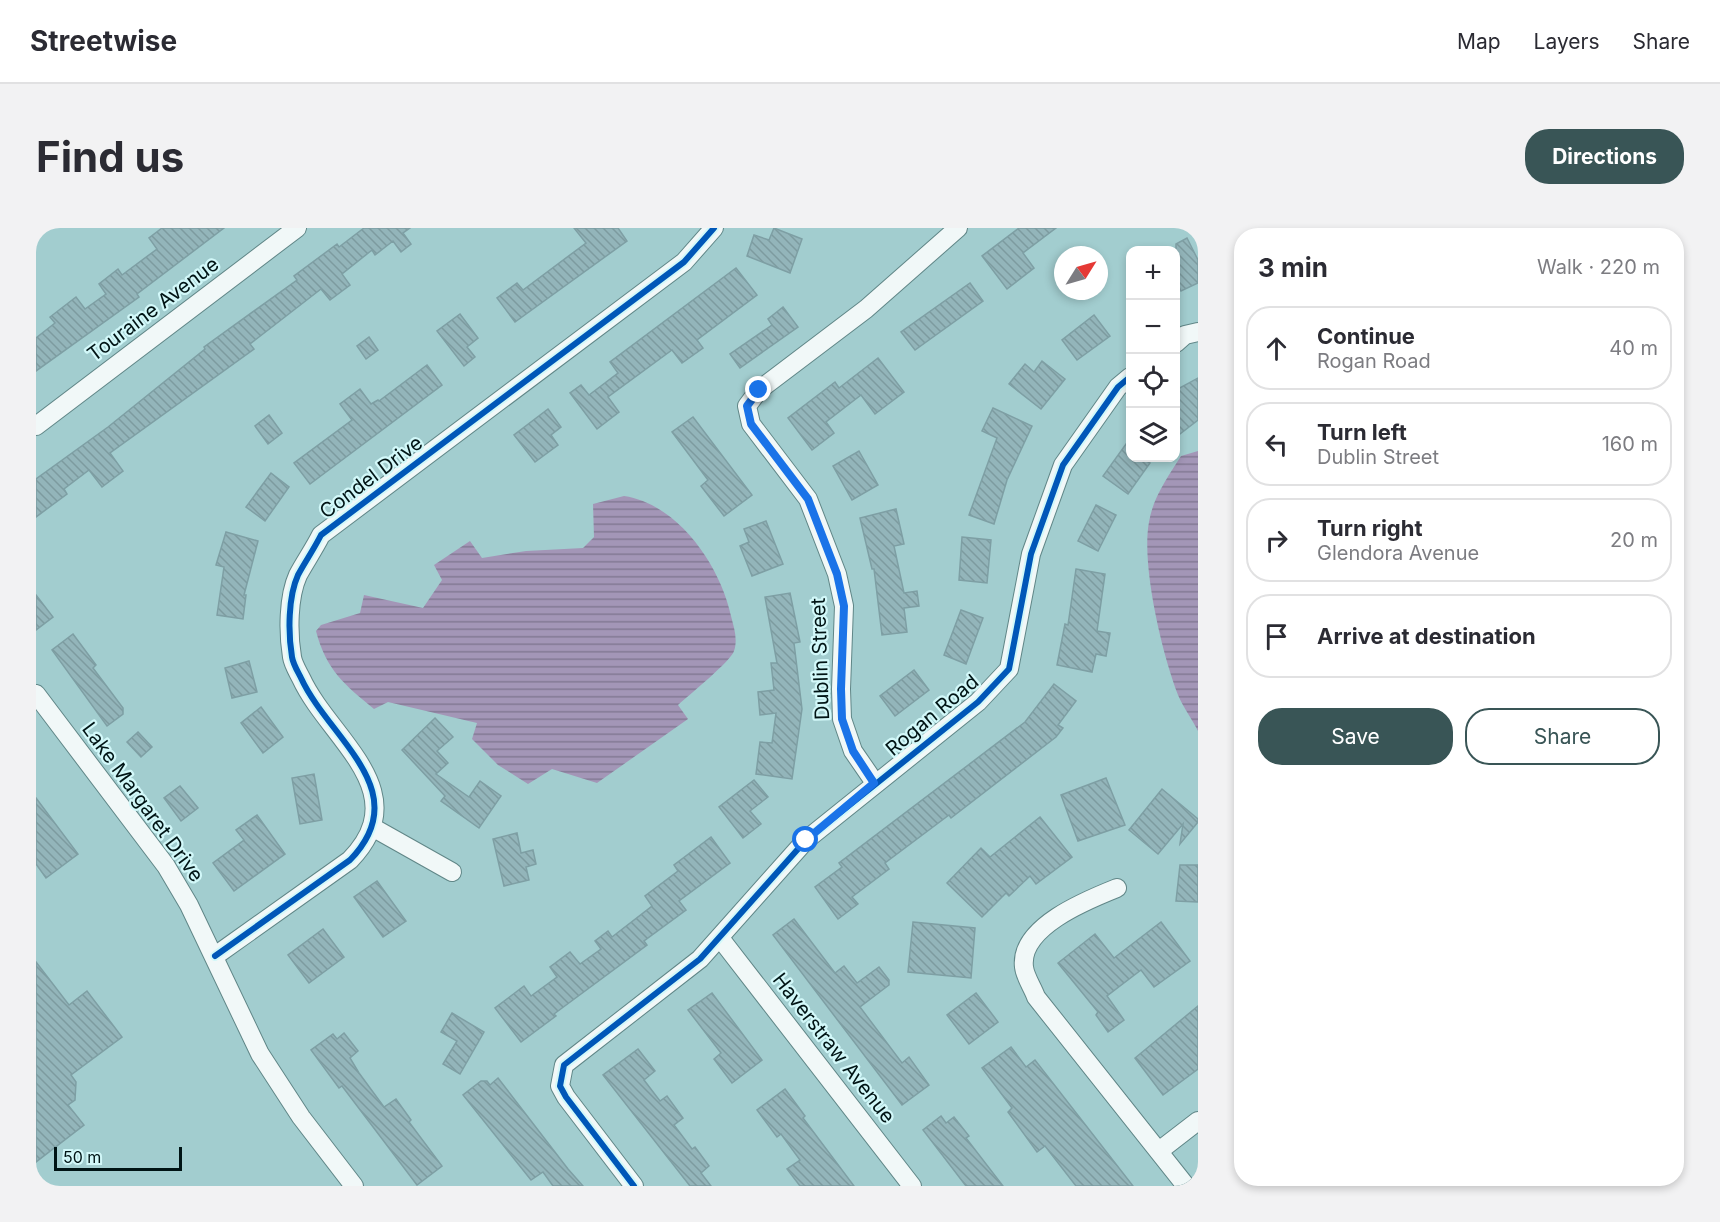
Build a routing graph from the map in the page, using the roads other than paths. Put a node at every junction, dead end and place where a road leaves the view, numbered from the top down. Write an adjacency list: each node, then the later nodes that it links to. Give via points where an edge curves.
1 (297, 228): 7 (street, Touraine Avenue)
2 (714, 228): 10 (street, Condel Drive, via 684,262 321,535 297,578 290,618 292,659 310,696 368,773 375,797)
3 (958, 228): 9 (street, Dublin Street, via 866,309 759,390 747,406 751,424 808,499 837,574 844,606 842,719 853,751)
4 (1198, 332): 5 (street)
5 (1180, 340)
6 (1126, 381): 9 (street, Rogan Road, via 1063,465 1031,554 1009,669 978,702)
7 (36, 426)
8 (36, 694): 14 (street, Lake Margaret Drive, via 166,866)
9 (874, 783): 13 (street, Rogan Road, via 806,840)
10 (372, 827): 11 (street); 14 (street, Condel Drive, via 364,846 350,860)
11 (452, 872)
12 (1117, 888): 16 (street, via 1074,906 1030,940 1024,967 1036,997)
13 (720, 938): 18 (street, Rogan Road, via 700,959 571,1058 560,1075 566,1097); 19 (street, Haverstraw Avenue)
14 (215, 956): 17 (street, Lake Margaret Drive, via 260,1054 301,1117)
15 (1198, 1122): 16 (street)
16 (1159, 1151): 20 (street)
17 (354, 1186)
18 (634, 1186)
19 (912, 1186)
20 (1186, 1186)

